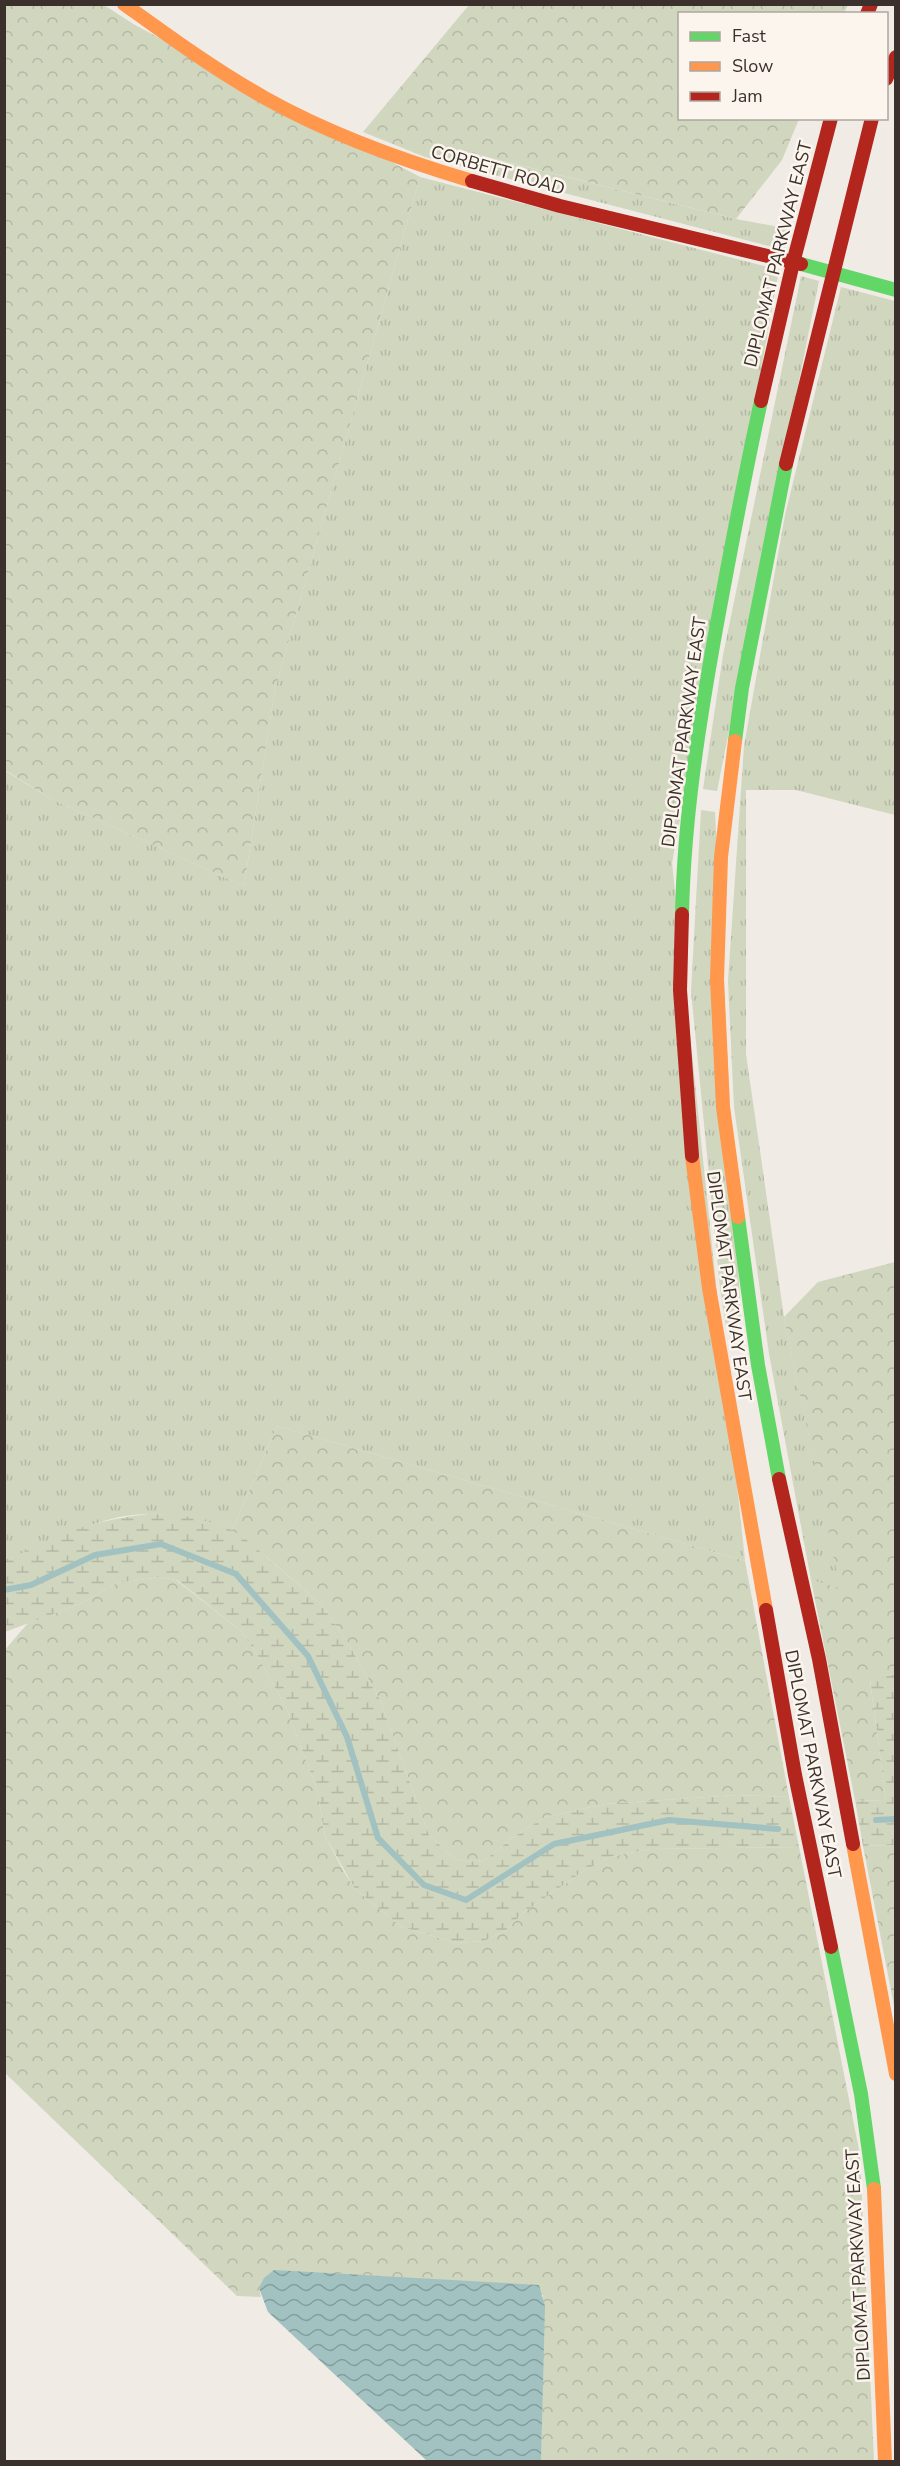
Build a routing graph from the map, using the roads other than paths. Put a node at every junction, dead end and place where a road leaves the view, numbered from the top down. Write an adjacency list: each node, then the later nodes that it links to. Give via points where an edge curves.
1 (124, 4): 6 (main road, CORBETT ROAD, via 287,110 433,172)
2 (896, 57): 3 (main road)
3 (888, 75)
4 (830, 120): 6 (main road, DIPLOMAT PARKWAY EAST)
5 (871, 120): 7 (main road, DIPLOMAT PARKWAY EAST)
6 (792, 263): 7 (main road, CORBETT ROAD); 9 (main road, DIPLOMAT PARKWAY EAST, via 741,491 696,747)
7 (832, 274): 8 (main road, CORBETT ROAD); 10 (main road, DIPLOMAT PARKWAY EAST, via 775,512 742,688)
8 (896, 290)
9 (691, 798): 10 (main road); 12 (main road, DIPLOMAT PARKWAY EAST, via 683,865 680,990 692,1157)
10 (727, 803): 11 (main road, DIPLOMAT PARKWAY EAST, via 717,906 718,1016 723,1107)
11 (755, 1345): 12 (main road); 13 (main road, DIPLOMAT PARKWAY EAST, via 778,1480 819,1659)
12 (719, 1352): 14 (main road, DIPLOMAT PARKWAY EAST, via 795,1775 861,2094 882,2226)
13 (896, 2074)
14 (885, 2462)

